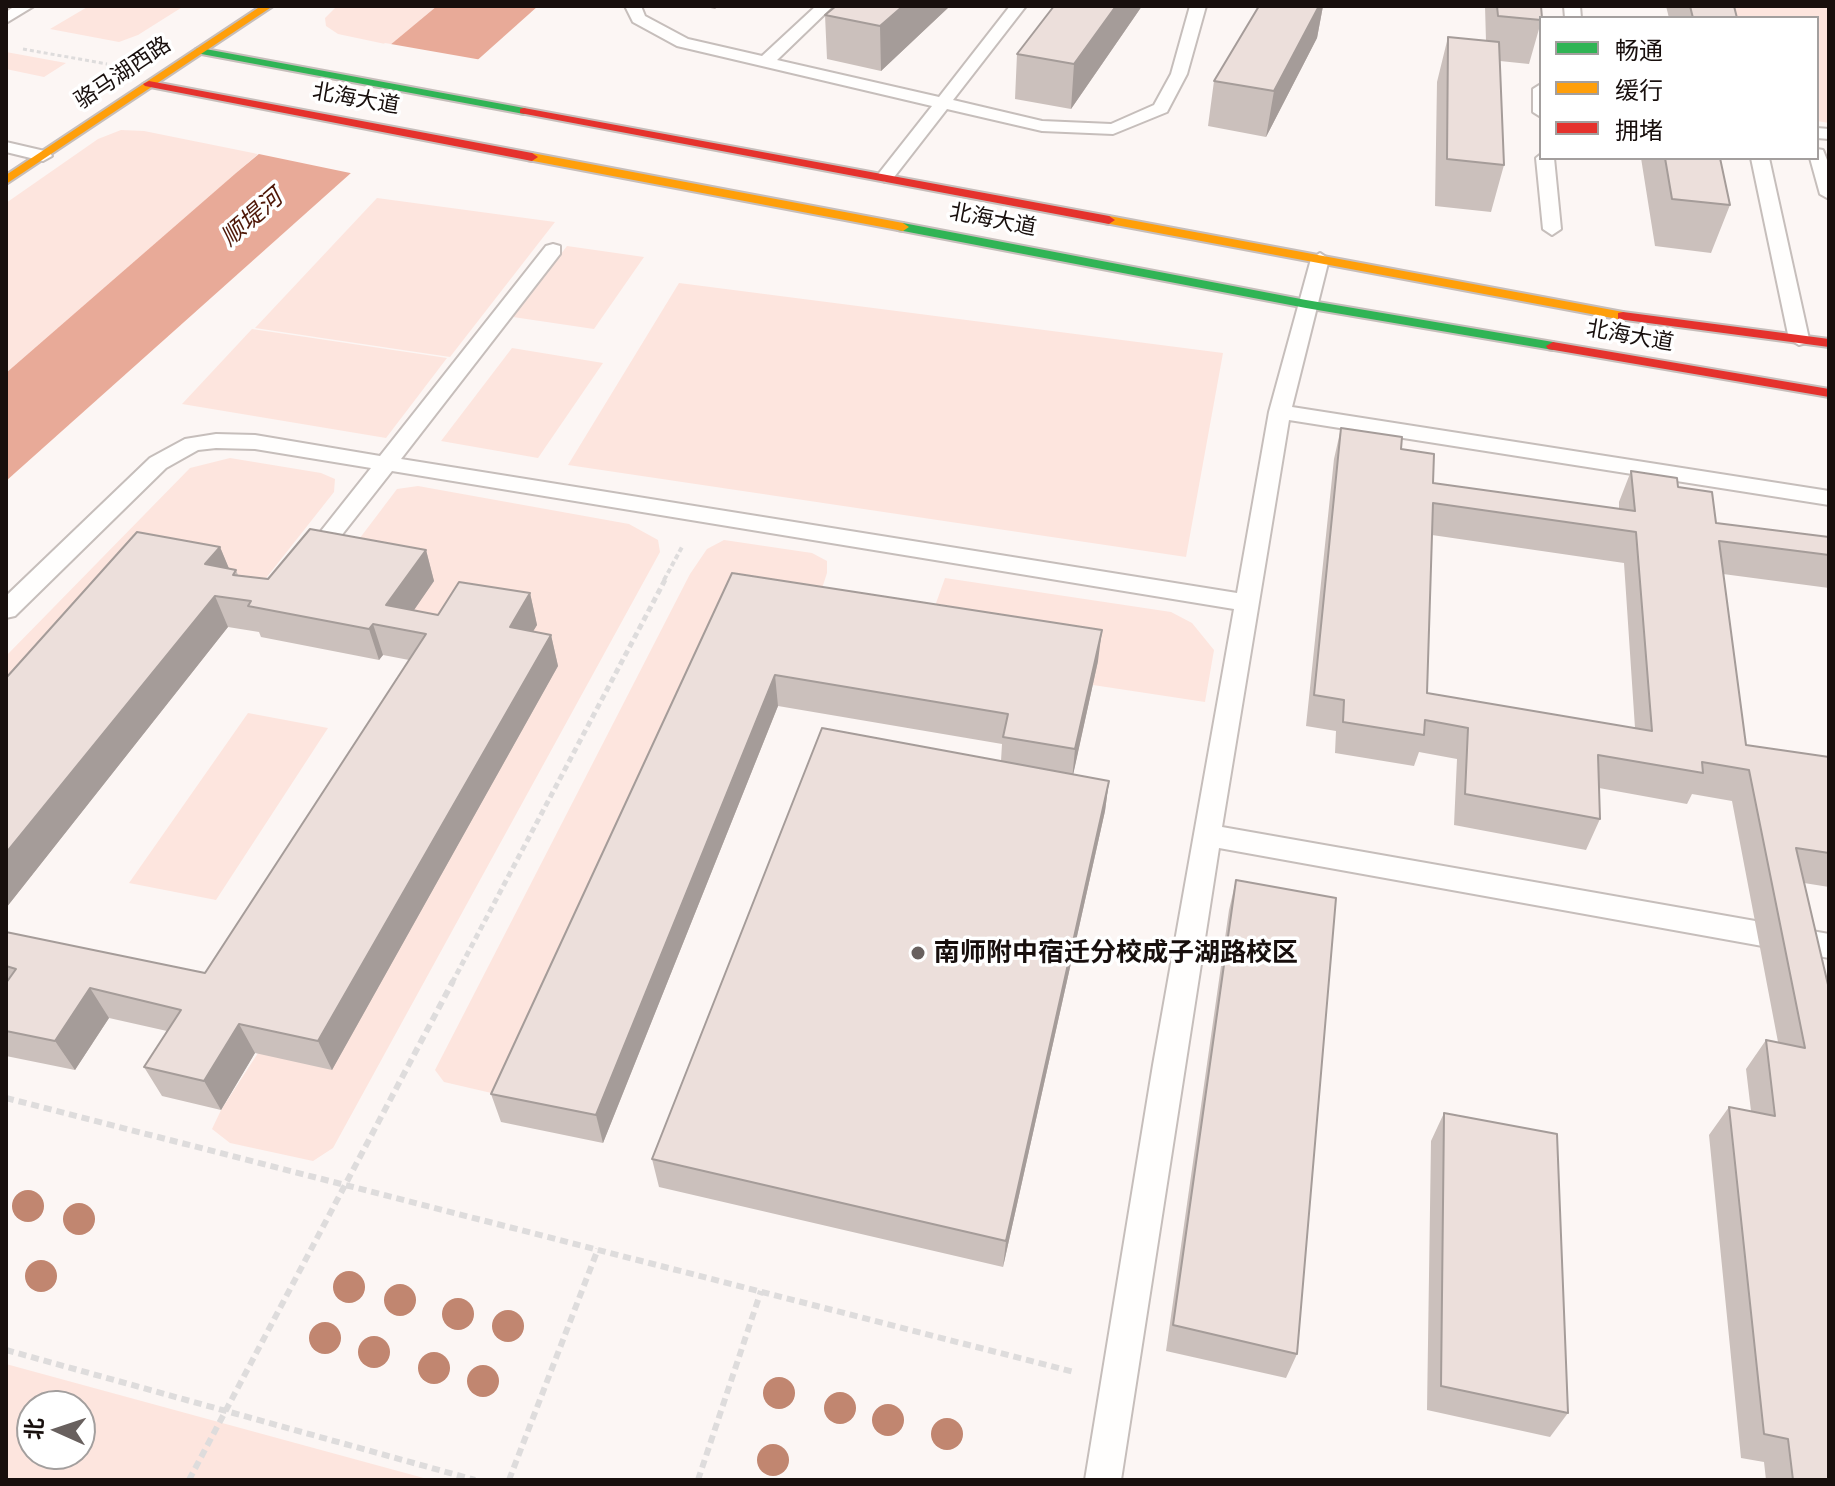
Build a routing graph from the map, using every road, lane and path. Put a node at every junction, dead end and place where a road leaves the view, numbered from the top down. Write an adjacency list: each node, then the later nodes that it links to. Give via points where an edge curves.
1 (26, 6): 7 (lane)
2 (268, 6): 9 (street, 骆马湖西路)
3 (633, 6): 10 (lane, via 638,19 683,43)
4 (825, 6): 10 (lane)
5 (1018, 6): 12 (lane)
6 (1198, 6): 12 (lane, via 1179,74 1161,108 1113,129 1042,126)
7 (6, 18)
8 (20, 49): 11 (path)
9 (200, 51): 11 (street, 骆马湖西路); 18 (street, 北海大道)
10 (766, 61): 12 (lane)
11 (156, 80): 14 (street, 骆马湖西路); 24 (street, 北海大道, via 239,102)
12 (945, 102): 18 (lane)
13 (6, 147): 14 (lane)
14 (43, 156): 19 (street, 骆马湖西路)
15 (1545, 160): 21 (lane)
16 (1760, 160): 26 (lane)
17 (1819, 160): 20 (lane)
18 (885, 177): 23 (street, 北海大道)
19 (6, 180)
20 (1829, 194)
21 (1552, 229)
22 (553, 250): 30 (lane)
23 (1320, 259): 24 (lane); 25 (street, 北海大道)
24 (1306, 304): 25 (street, 北海大道); 29 (lane)
25 (1581, 330): 26 (street, 北海大道); 28 (street, 北海大道)
26 (1799, 339): 27 (street, 北海大道)
27 (1829, 343)
28 (1829, 393)
29 (1280, 412): 31 (lane); 34 (lane)
30 (386, 464): 32 (lane); 33 (lane); 35 (lane, via 255,442 193,444 158,463)
31 (1829, 498)
32 (700, 515): 34 (lane); 39 (path)
33 (318, 550)
34 (1248, 603): 36 (lane)
35 (6, 610)
36 (1208, 835): 37 (lane); 43 (lane)
37 (1829, 946)
38 (6, 1098): 39 (path)
39 (346, 1184): 40 (path); 44 (path)
40 (598, 1249): 41 (path); 47 (path)
41 (761, 1291): 43 (path); 48 (path)
42 (6, 1350): 44 (path)
43 (1118, 1383): 49 (lane)
44 (226, 1411): 45 (path); 46 (path)
45 (189, 1480)
46 (475, 1480)
47 (509, 1480)
48 (698, 1480)
49 (1103, 1480)

